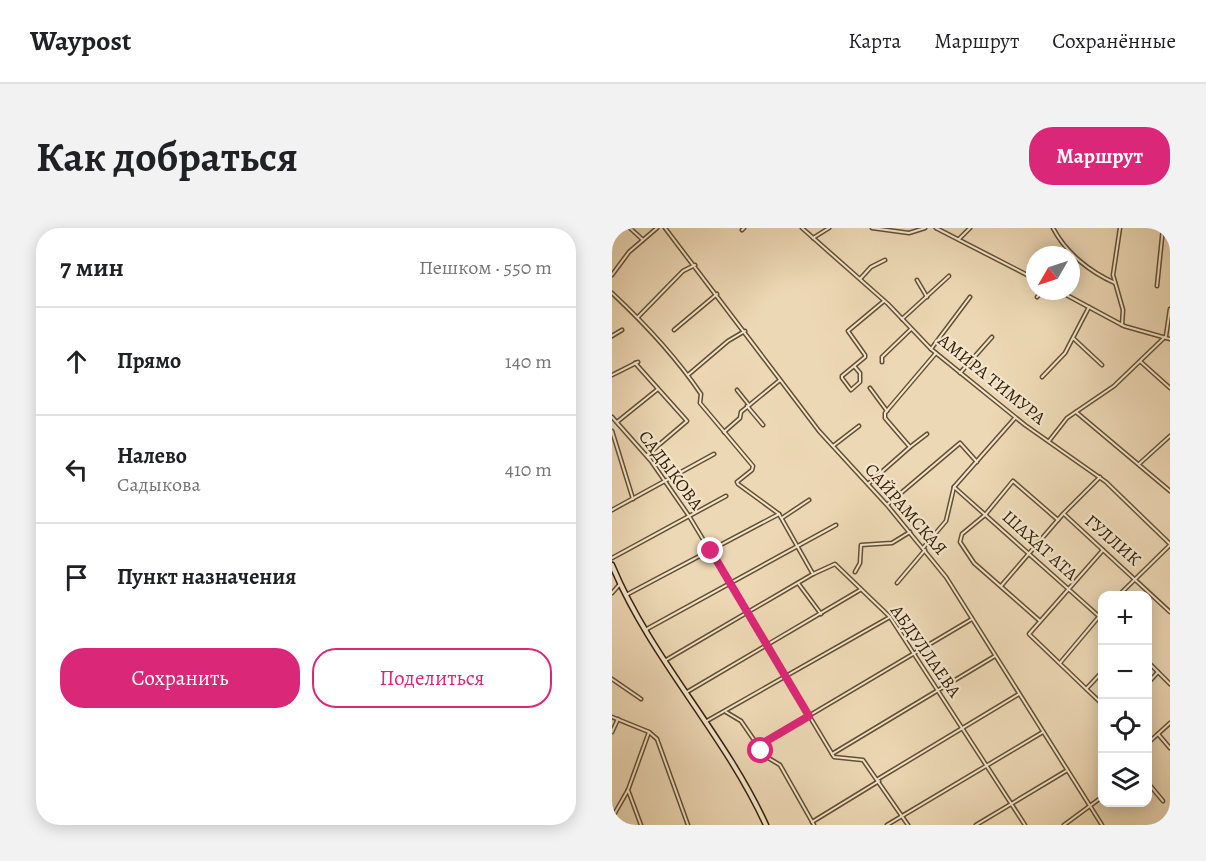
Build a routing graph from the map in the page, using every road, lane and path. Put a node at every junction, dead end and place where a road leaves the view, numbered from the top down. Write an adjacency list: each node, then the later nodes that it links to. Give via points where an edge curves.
1 (630, 228): 17 (street)
2 (657, 228): 17 (street)
3 (665, 228): 19 (street, САЙРАМСКАЯ)
4 (802, 228): 15 (street, АМИРА ТИМУРА)
5 (829, 228): 15 (street)
6 (872, 228): 13 (street)
7 (925, 228): 13 (street, via 909,233)
8 (936, 228): 16 (street)
9 (970, 228): 16 (street)
10 (1060, 228): 14 (street)
11 (1120, 228): 25 (street)
12 (1163, 228): 26 (street)
13 (899, 229)
14 (1054, 229): 25 (street, via 1094,274)
15 (813, 238): 23 (street, АМИРА ТИМУРА)
16 (958, 239): 20 (street)
17 (643, 240): 21 (street)
18 (885, 260): 23 (street)
19 (695, 265): 28 (street, САЙРАМСКАЯ); 35 (street, via 669,283)
20 (1026, 274)
21 (612, 275)
22 (949, 276): 29 (street)
23 (860, 279): 31 (street, АМИРА ТИМУРА)
24 (917, 280): 29 (street)
25 (1115, 283): 37 (street, via 1123,310)
26 (1157, 286)
27 (612, 292): 35 (street)
28 (717, 294): 40 (street); 41 (street, САЙРАМСКАЯ)
29 (927, 297): 36 (street)
30 (970, 297): 47 (street)
31 (884, 300): 36 (street, АМИРА ТИМУРА); 52 (street, via 848,331 865,354)
32 (1076, 300): 33 (street)
33 (1089, 307): 37 (street); 45 (street)
34 (1170, 309): 43 (street)
35 (638, 317): 55 (street)
36 (902, 319): 38 (street, АМИРА ТИМУРА)
37 (1122, 325): 43 (street)
38 (911, 328): 47 (street, АМИРА ТИМУРА); 50 (street, via 882,357)
39 (622, 330): 42 (street)
40 (674, 330)
41 (745, 331): 55 (street); 57 (street, САЙРАМСКАЯ)
42 (612, 336)
43 (1166, 336): 46 (street); 49 (street)
44 (992, 337): 53 (street)
45 (1073, 338): 51 (street); 56 (street, via 1065,353)
46 (1170, 339)
47 (931, 349): 48 (street, АМИРА ТИМУРА)
48 (936, 353): 53 (street, АМИРА ТИМУРА); 63 (street)
49 (1140, 361): 59 (street); 64 (street, via 1114,386)
50 (882, 363)
51 (1102, 364)
52 (854, 366): 52 (street, via 842,378 851,390 860,382)
53 (960, 373): 66 (street, АМИРА ТИМУРА)
54 (612, 375): 60 (street, via 637,363)
55 (688, 375): 71 (street, via 701,394 700,404)
56 (1042, 377)
57 (780, 380): 62 (street); 75 (street, САЙРАМСКАЯ)
58 (870, 388): 63 (street)
59 (1170, 388)
60 (658, 389): 67 (street); 78 (street, via 687,421)
61 (737, 390): 62 (street)
62 (748, 406): 68 (street); 71 (street)
63 (887, 411): 76 (street, via 885,418)
64 (1076, 411): 74 (street); 80 (street)
65 (612, 417): 67 (street, САДЫКОВА)
66 (1015, 417): 74 (street, АМИРА ТИМУРА); 79 (street)
67 (617, 422): 78 (street, САДЫКОВА)
68 (763, 425)
69 (859, 426): 75 (street)
70 (612, 431): 87 (street)
71 (724, 432): 91 (street, via 753,466 738,484)
72 (927, 434): 76 (street)
73 (1170, 436): 80 (street)
74 (1049, 441): 81 (street, АМИРА ТИМУРА)
75 (833, 446): 83 (street, САЙРАМСКАЯ)
76 (910, 447): 83 (street)
77 (714, 454): 82 (street)
78 (646, 456): 82 (street, САДЫКОВА)
79 (977, 462): 84 (street); 89 (street, via 960,443)
80 (1139, 464): 85 (street)
81 (1100, 477): 92 (street); 99 (street, АМИРА ТИМУРА)
82 (666, 482): 87 (street); 94 (street, САДЫКОВА)
83 (868, 484): 89 (street, САЙРАМСКАЯ)
84 (954, 487): 93 (street, ШАХАТ АТА); 101 (street, via 945,521)
85 (1170, 491)
86 (726, 496): 94 (street)
87 (633, 499): 90 (street)
88 (809, 500): 95 (street)
89 (887, 505): 98 (street, САЙРАМСКАЯ)
90 (612, 510)
91 (779, 514): 95 (street); 103 (street)
92 (1063, 514): 96 (street); 102 (street, ГУЛЛИК)
93 (986, 515): 96 (street, ГУЛЛИК, via 1013,481); 104 (street, ШАХАТ АТА); 114 (street, ШАХАТ АТА, via 962,534 960,542 974,562)
94 (689, 516): 103 (street, САДЫКОВА); 105 (street)
95 (782, 518): 100 (street)
96 (1058, 520): 104 (street)
97 (836, 525): 100 (street)
98 (910, 532): 101 (street, САЙРАМСКАЯ); 107 (street, via 892,543 863,543)
99 (1170, 545): 109 (street)
100 (797, 547): 108 (street); 110 (street)
101 (924, 549): 112 (street); 125 (street, САЙРАМСКАЯ)
102 (1103, 550): 109 (street, ГУЛЛИК); 115 (street)
103 (711, 551): 110 (street, САДЫКОВА); 119 (street)
104 (1029, 553): 114 (street); 115 (street, ШАХАТ АТА)
105 (612, 558)
106 (612, 565): 113 (main road)
107 (855, 572)
108 (813, 574): 111 (street); 116 (street, АБДУЛЛАЕВА, via 835,564)
109 (1135, 577): 117 (street); 120 (street, ГУЛЛИК)
110 (730, 583): 122 (street, САДЫКОВА); 128 (street)
111 (798, 583): 122 (street); 123 (street)
112 (897, 583)
113 (620, 584): 118 (street); 119 (main road)
114 (1000, 586): 127 (street, ШАХАТ АТА)
115 (1069, 589): 121 (street, ШАХАТ АТА); 127 (street)
116 (860, 590): 123 (street); 124 (street, АБДУЛЛАЕВА)
117 (1122, 591)
118 (612, 593)
119 (626, 595): 128 (main road)
120 (1170, 612)
121 (1098, 613)
122 (748, 614): 129 (street, САДЫКОВА); 132 (street)
123 (821, 614): 129 (street)
124 (890, 617): 130 (street, АБДУЛЛАЕВА); 137 (street)
125 (972, 619): 130 (street); 131 (street, САЙРАМСКАЯ)
126 (1098, 620): 133 (street)
127 (1041, 621): 133 (street, via 1029,634)
128 (645, 630): 132 (main road)
129 (767, 647): 137 (street, САДЫКОВА); 143 (street)
130 (916, 655): 142 (street, АБДУЛЛАЕВА); 148 (street)
131 (995, 656): 142 (street); 144 (street, САЙРАМСКАЯ)
132 (663, 661): 143 (main road)
133 (1060, 663): 141 (street)
134 (1152, 666): 135 (street)
135 (1158, 672): 139 (street); 140 (street)
136 (1098, 676): 141 (street)
137 (785, 677): 147 (street); 148 (street, САДЫКОВА)
138 (612, 679): 145 (street)
139 (1152, 679)
140 (1170, 684)
141 (1087, 688): 146 (street)
142 (939, 692): 153 (street, АБДУЛЛАЕВА); 161 (street)
143 (685, 693): 151 (main road)
144 (1019, 694): 153 (street); 156 (street, САЙРАМСКАЯ)
145 (641, 699)
146 (1098, 700)
147 (726, 712): 151 (street); 159 (street, via 741,721)
148 (809, 716): 159 (street); 161 (street, САДЫКОВА)
149 (612, 717): 150 (street)
150 (618, 719): 154 (street); 155 (street)
151 (705, 722): 178 (main road, via 748,785)
152 (1170, 723): 157 (street)
153 (963, 730): 162 (street, АБДУЛЛАЕВА); 164 (street)
154 (612, 732)
155 (649, 732): 166 (street); 177 (street, via 657,739)
156 (1043, 732): 162 (street); 163 (street, САЙРАМСКАЯ)
157 (1158, 734): 158 (street); 160 (street)
158 (1152, 739)
159 (758, 746): 175 (street, via 780,765)
160 (1170, 747)
161 (832, 754): 164 (street, via 864,760)
162 (987, 766): 169 (street, АБДУЛЛАЕВА); 172 (street)
163 (1067, 771): 169 (street); 170 (street, САЙРАМСКАЯ)
164 (879, 780): 172 (street); 175 (street)
165 (1152, 788): 168 (street)
166 (628, 790): 171 (street); 176 (street)
167 (1098, 801): 170 (street)
168 (1163, 801)
169 (1011, 804): 181 (street); 182 (street, АБДУЛЛАЕВА)
170 (1090, 807): 183 (street); 184 (street, САЙРАМСКАЯ)
171 (614, 810): 174 (street)
172 (902, 816): 179 (street); 180 (street)
173 (1170, 817): 185 (street)
174 (612, 818)
175 (813, 823)
176 (641, 825)
177 (688, 825)
178 (766, 825)
179 (887, 825)
180 (908, 825)
181 (976, 825)
182 (1025, 825)
183 (1064, 825)
184 (1102, 825)
185 (1160, 825)

